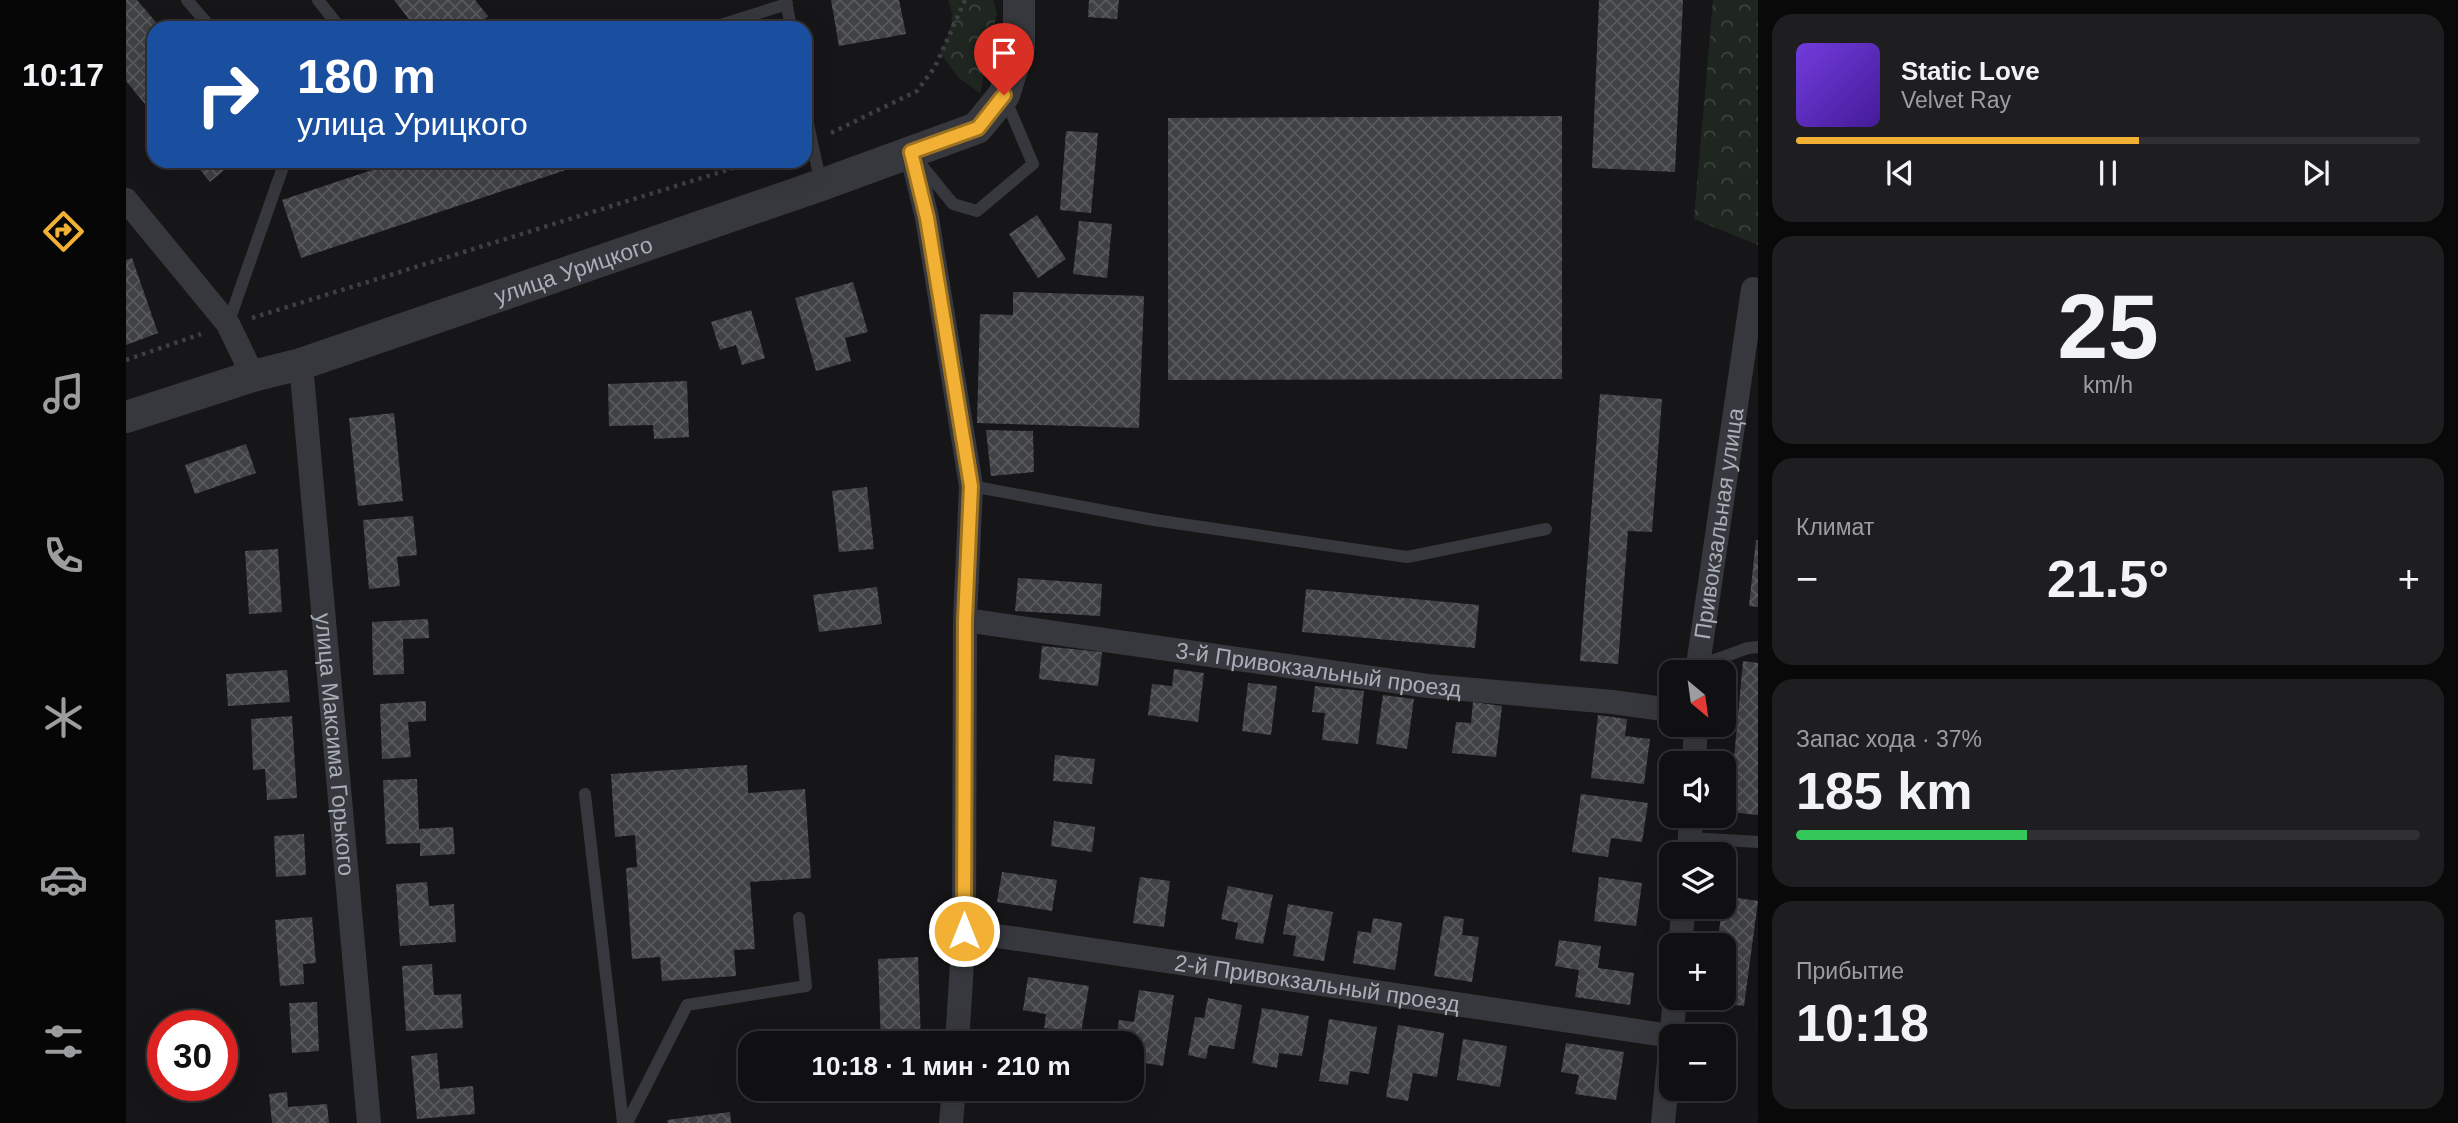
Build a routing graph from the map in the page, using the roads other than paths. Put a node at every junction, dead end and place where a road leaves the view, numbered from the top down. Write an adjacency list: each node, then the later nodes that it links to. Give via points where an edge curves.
1 (187, 0): 5 (lane)
2 (318, 0): 6 (lane)
3 (1019, 0): 9 (street, via 1019,47)
4 (787, 2): 7 (lane); 8 (lane)
5 (205, 21)
6 (334, 21)
7 (731, 21)
8 (790, 21)
9 (1004, 95): 11 (street, улица Урицкого, via 978,128); 11 (lane, via 1033,164 977,211 953,204)
10 (812, 147): 13 (lane)
11 (911, 152): 13 (street, улица Урицкого); 20 (street, via 927,218)
12 (285, 168): 16 (lane)
13 (821, 185): 17 (street, улица Урицкого)
14 (126, 200): 16 (street)
15 (1755, 287): 24 (street, Привокзальная улица)
16 (228, 324): 18 (street)
17 (301, 364): 18 (street, улица Урицкого); 36 (street, улица Максима Горького)
18 (253, 376): 19 (street, улица Урицкого)
19 (126, 417)
20 (971, 486): 21 (lane, via 1154,520 1407,557); 22 (street)
21 (1546, 529)
22 (965, 620): 26 (street, 3-й Привокзальный проезд, via 1428,686); 31 (street)
23 (1758, 647): 25 (lane)
24 (1698, 660)
25 (1719, 660)
26 (1659, 708)
27 (585, 794): 37 (lane)
28 (1690, 836): 29 (lane)
29 (1758, 842)
30 (799, 918): 37 (lane, via 806,986 687,1005)
31 (964, 931): 32 (street); 33 (street, 2-й Привокзальный проезд)
32 (958, 1031)
33 (1659, 1034)
34 (953, 1101): 38 (street)
35 (1665, 1101): 39 (street)
36 (369, 1123)
37 (625, 1123)
38 (951, 1123)
39 (1663, 1123)

